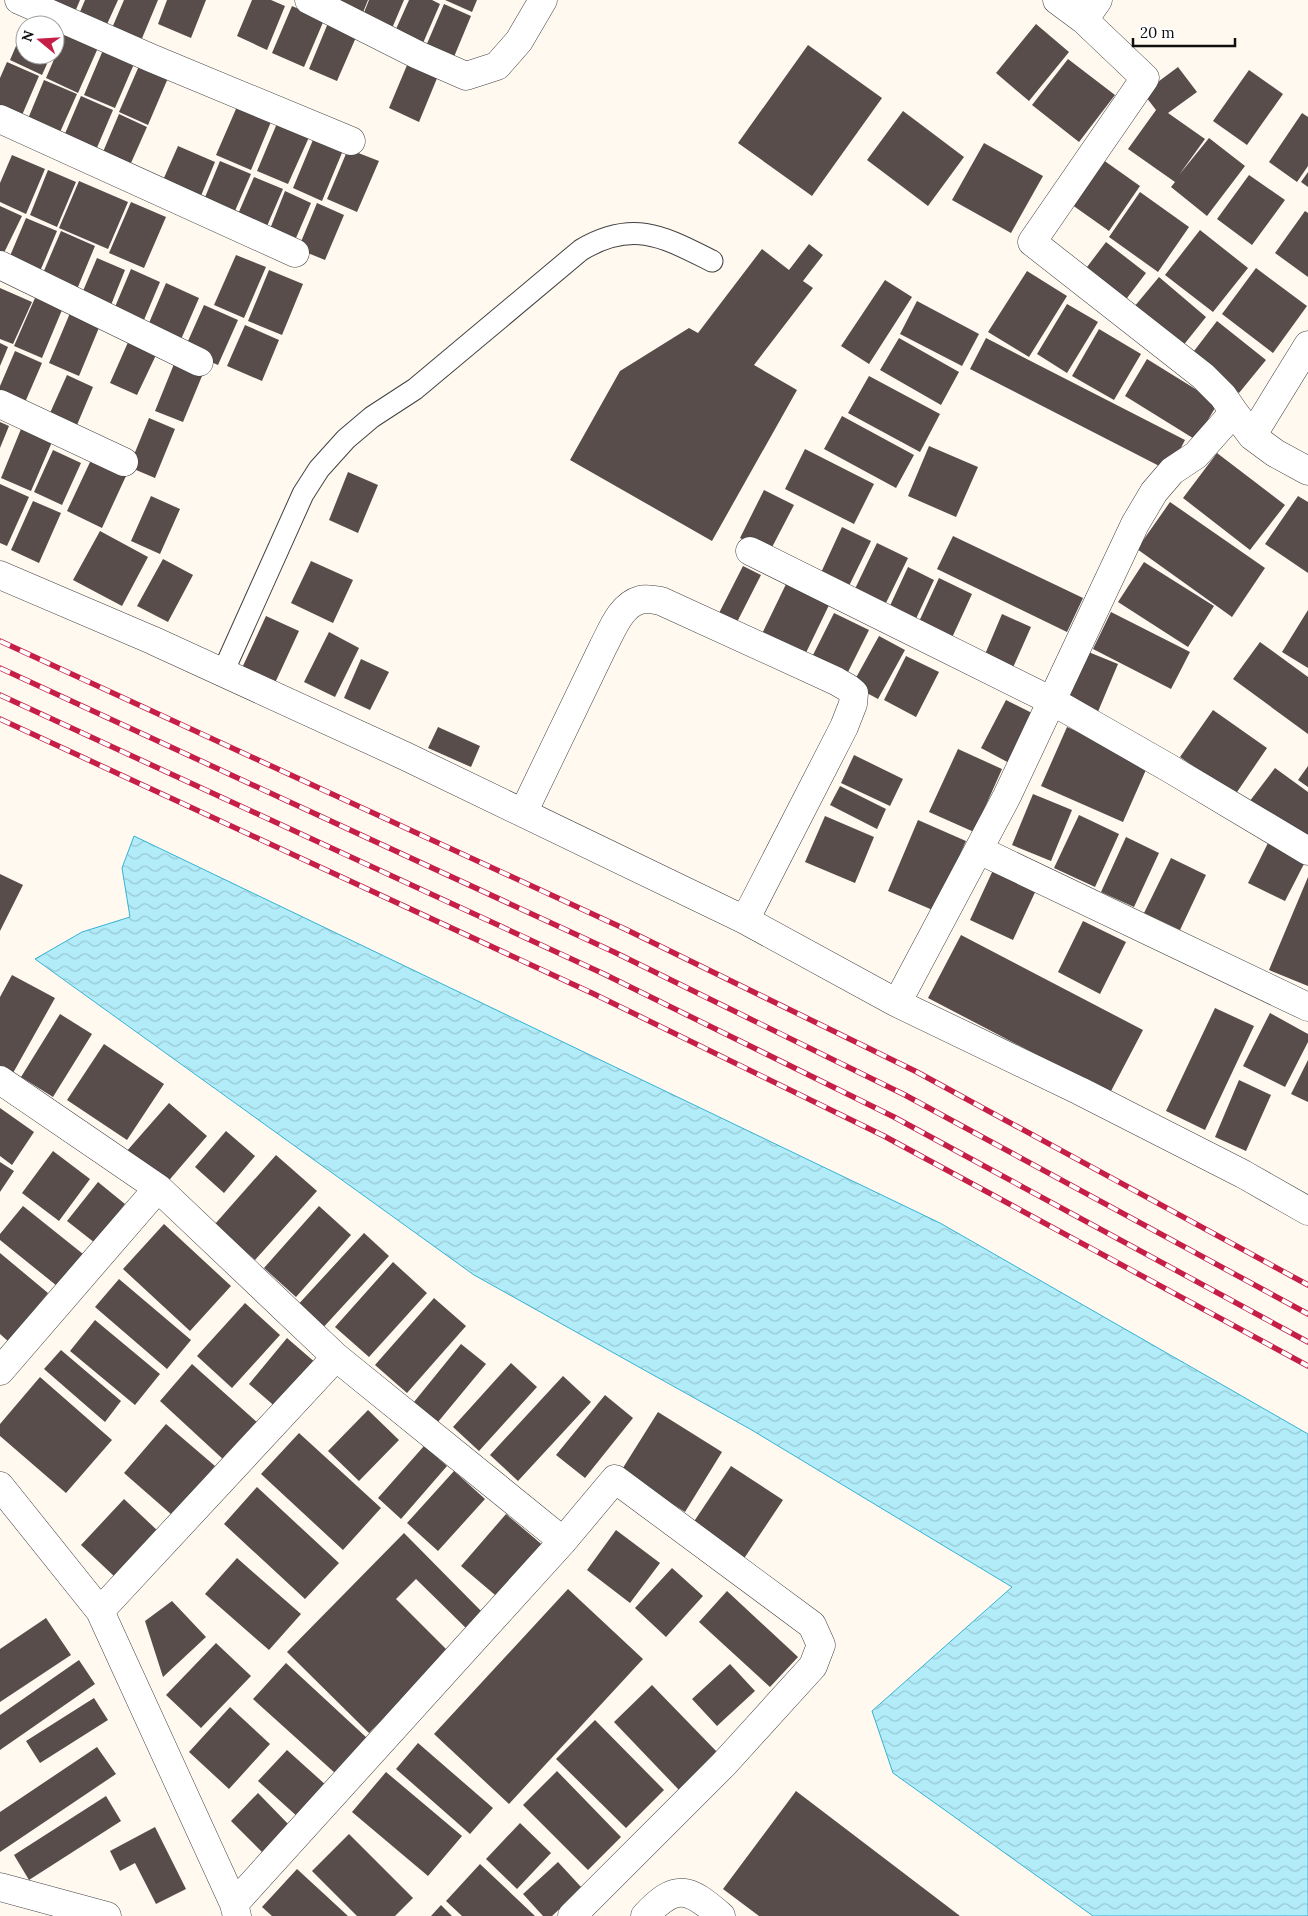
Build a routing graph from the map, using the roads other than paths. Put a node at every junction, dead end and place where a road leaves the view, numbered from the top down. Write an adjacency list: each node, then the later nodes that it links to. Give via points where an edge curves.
1 (19, 0): 7 (street)
2 (308, 0): 3 (street, via 466,76 497,66 519,42)
3 (543, 0)
4 (1057, 0): 5 (street)
5 (1091, 10): 14 (street, via 1145,78 1032,242 1203,376 1224,396)
6 (0, 119): 8 (street)
7 (350, 141)
8 (295, 253)
9 (712, 261): 20 (lane, via 668,239 636,233 597,240 415,389 372,417 346,439 319,469 303,494)
10 (0, 265): 12 (street)
11 (1308, 345): 15 (street)
12 (199, 362)
13 (0, 404): 16 (street)
14 (1234, 412): 15 (street); 21 (street, via 1196,455 1172,471 1154,492 1135,524)
15 (1252, 436): 17 (street)
16 (124, 462)
17 (1308, 471)
18 (750, 551): 21 (street)
19 (0, 575): 20 (street)
20 (223, 672): 22 (street)
21 (1052, 701): 23 (street); 24 (street)
22 (523, 813): 25 (street); 25 (street, via 618,620 629,605 642,599 661,601 836,681 854,693 853,704)
23 (979, 850): 26 (street); 27 (street)
24 (1308, 852)
25 (745, 920): 26 (street)
26 (897, 1003): 30 (street, via 1080,1091)
27 (1308, 1007)
28 (0, 1080): 29 (street)
29 (158, 1188): 31 (street); 32 (street)
30 (1308, 1211)
31 (336, 1357): 34 (street); 35 (street)
32 (0, 1371)
33 (0, 1486): 35 (street)
34 (564, 1541): 37 (street); 39 (street, via 615,1479 812,1625 821,1645 813,1666 724,1764)
35 (100, 1611): 37 (street)
36 (0, 1886): 38 (street)
37 (236, 1910)
38 (107, 1916)
39 (572, 1916)
40 (645, 1916): 41 (street, via 654,1906 677,1892 690,1893 702,1899)
41 (721, 1916)

